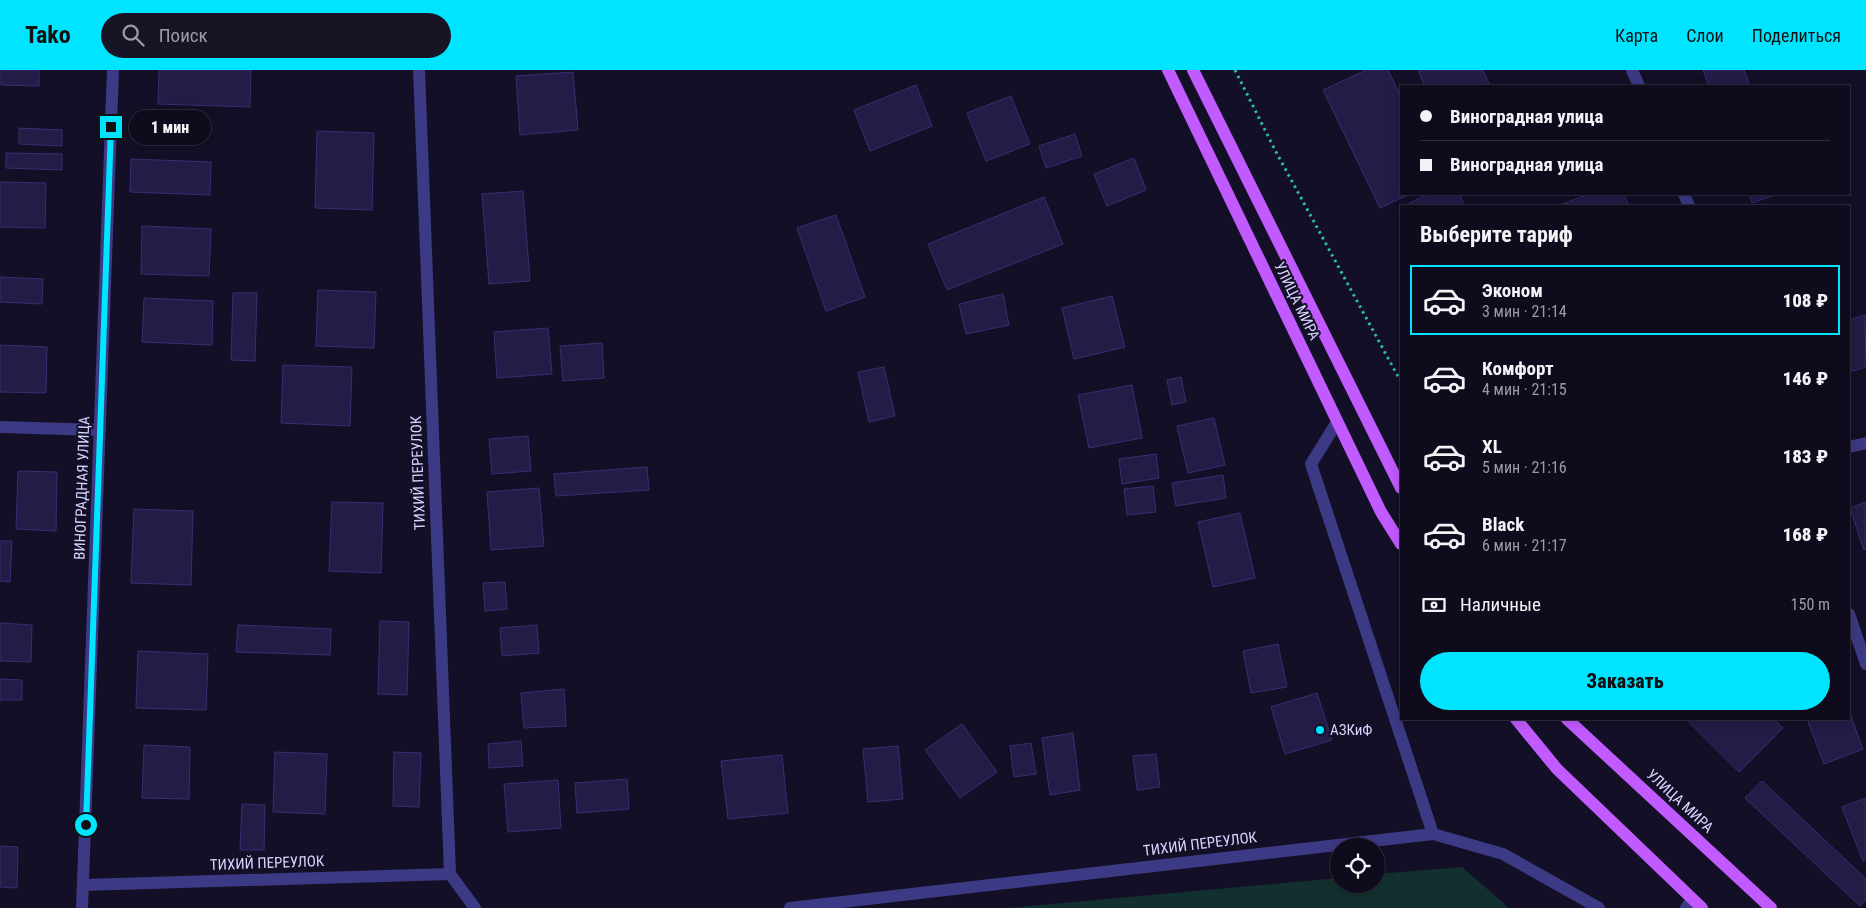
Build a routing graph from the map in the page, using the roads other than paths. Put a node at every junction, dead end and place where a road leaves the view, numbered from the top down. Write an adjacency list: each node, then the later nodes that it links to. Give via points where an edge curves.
1 (113, 70): 9 (street, ВИНОГРАДНАЯ УЛИЦА)
2 (419, 70): 19 (street, ТИХИЙ ПЕРЕУЛОК)
3 (1168, 70): 7 (main road, УЛИЦА МИРА)
4 (1193, 70): 12 (main road, УЛИЦА МИРА)
5 (1632, 70): 6 (street)
6 (1638, 85)
7 (1337, 422): 13 (main road, УЛИЦА МИРА, via 1381,512); 18 (street, via 1311,464)
8 (0, 427): 9 (street)
9 (100, 430): 20 (street, ВИНОГРАДНАЯ УЛИЦА)
10 (1866, 443): 11 (street)
11 (1850, 447)
12 (1400, 486)
13 (1400, 542)
14 (1850, 617): 15 (street)
15 (1866, 664)
16 (1517, 720): 21 (main road, via 1557,769)
17 (1568, 720): 26 (main road, УЛИЦА МИРА)
18 (1433, 834): 24 (street, ТИХИЙ ПЕРЕУЛОК); 25 (street, ТИХИЙ ПЕРЕУЛОК, via 1503,854)
19 (450, 874): 20 (street, ТИХИЙ ПЕРЕУЛОК); 23 (street)
20 (84, 884): 22 (street, ВИНОГРАДНАЯ УЛИЦА)
21 (1693, 905)
22 (82, 908)
23 (475, 908)
24 (790, 908)
25 (1598, 908)
26 (1771, 908)

